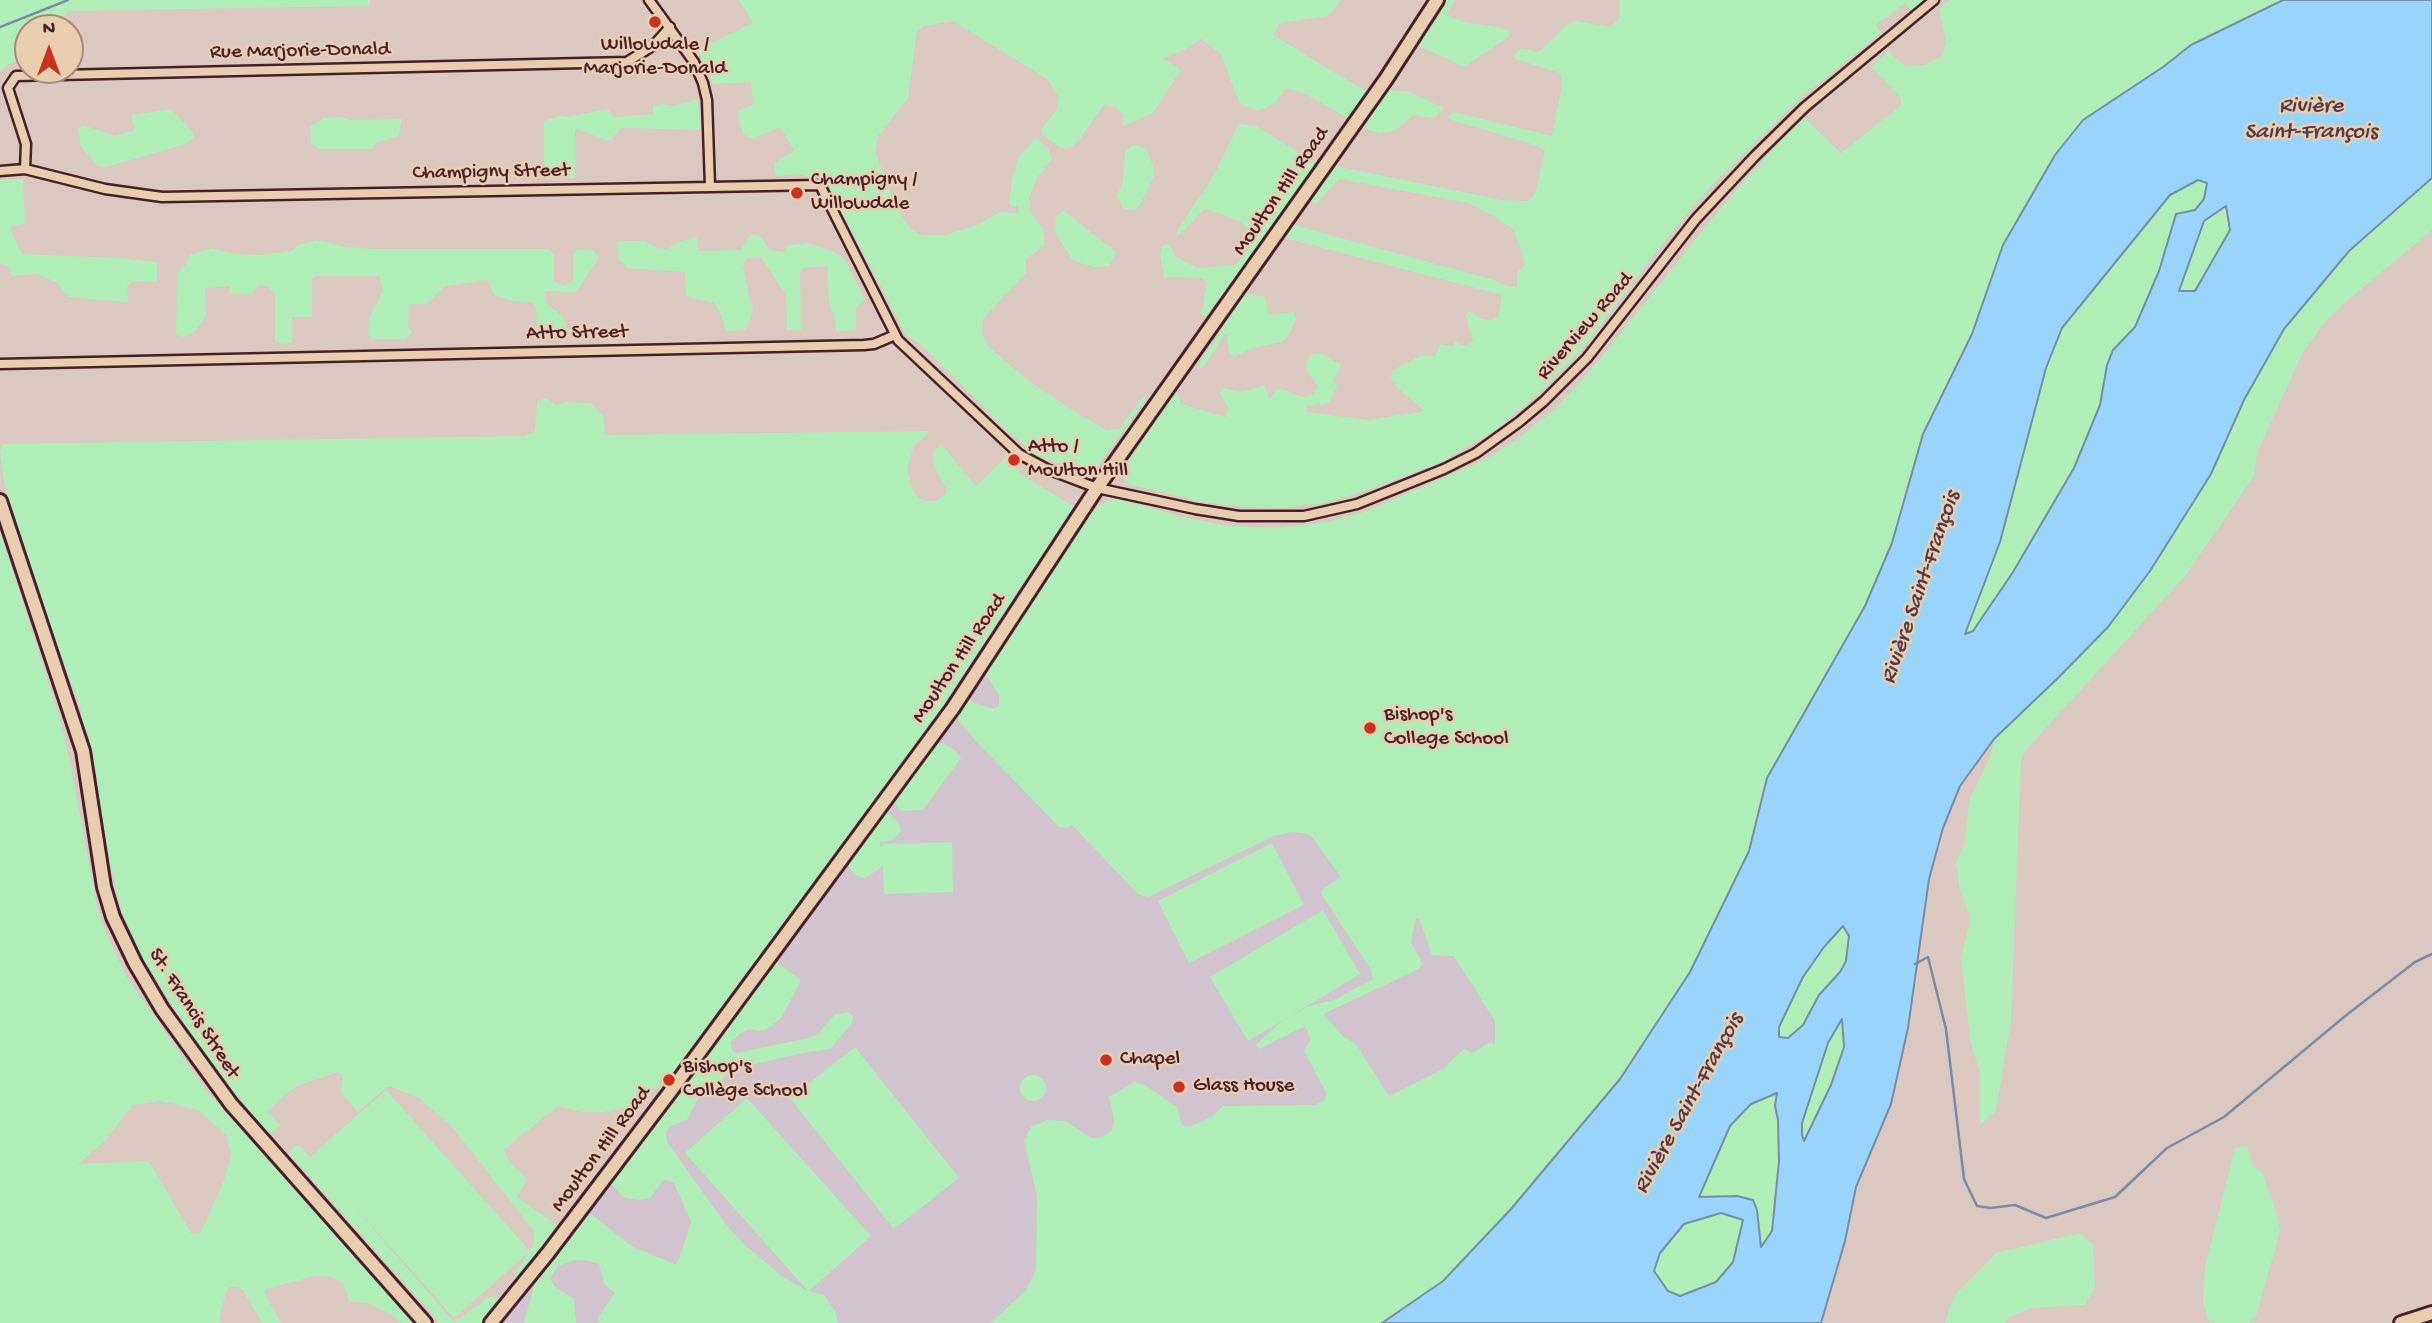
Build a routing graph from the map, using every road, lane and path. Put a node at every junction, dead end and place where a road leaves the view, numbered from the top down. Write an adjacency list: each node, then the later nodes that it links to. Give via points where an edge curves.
1 (649, 0): 4 (street)
2 (1437, 0): 10 (street, Moulton Hill Road)
3 (1934, 0): 10 (street, Riverview Road, via 1805,107 1755,156 1696,219 1587,358 1544,401 1476,453 1357,504 1304,516 1238,516)
4 (670, 27): 5 (street, Rue Marjorie-Donald, via 654,45 627,62 16,76 8,88 26,144); 7 (street, via 694,62 707,100)
5 (25, 169): 6 (street, Champigny Street); 7 (street, Champigny Street, via 105,189 162,197)
6 (0, 170)
7 (710, 186): 8 (street, Champigny Street, via 820,186)
8 (895, 335): 9 (street, Atto Street, via 864,345); 10 (street, via 1019,454)
9 (0, 364)
10 (1097, 488): 14 (street, Moulton Hill Road, via 953,708 862,834 608,1175)
11 (0, 501): 13 (street, St. Francis Street, via 83,751 104,887 135,963 167,1018 231,1104)
12 (2430, 1313): 15 (street)
13 (425, 1323)
14 (491, 1323)
15 (2401, 1323)

